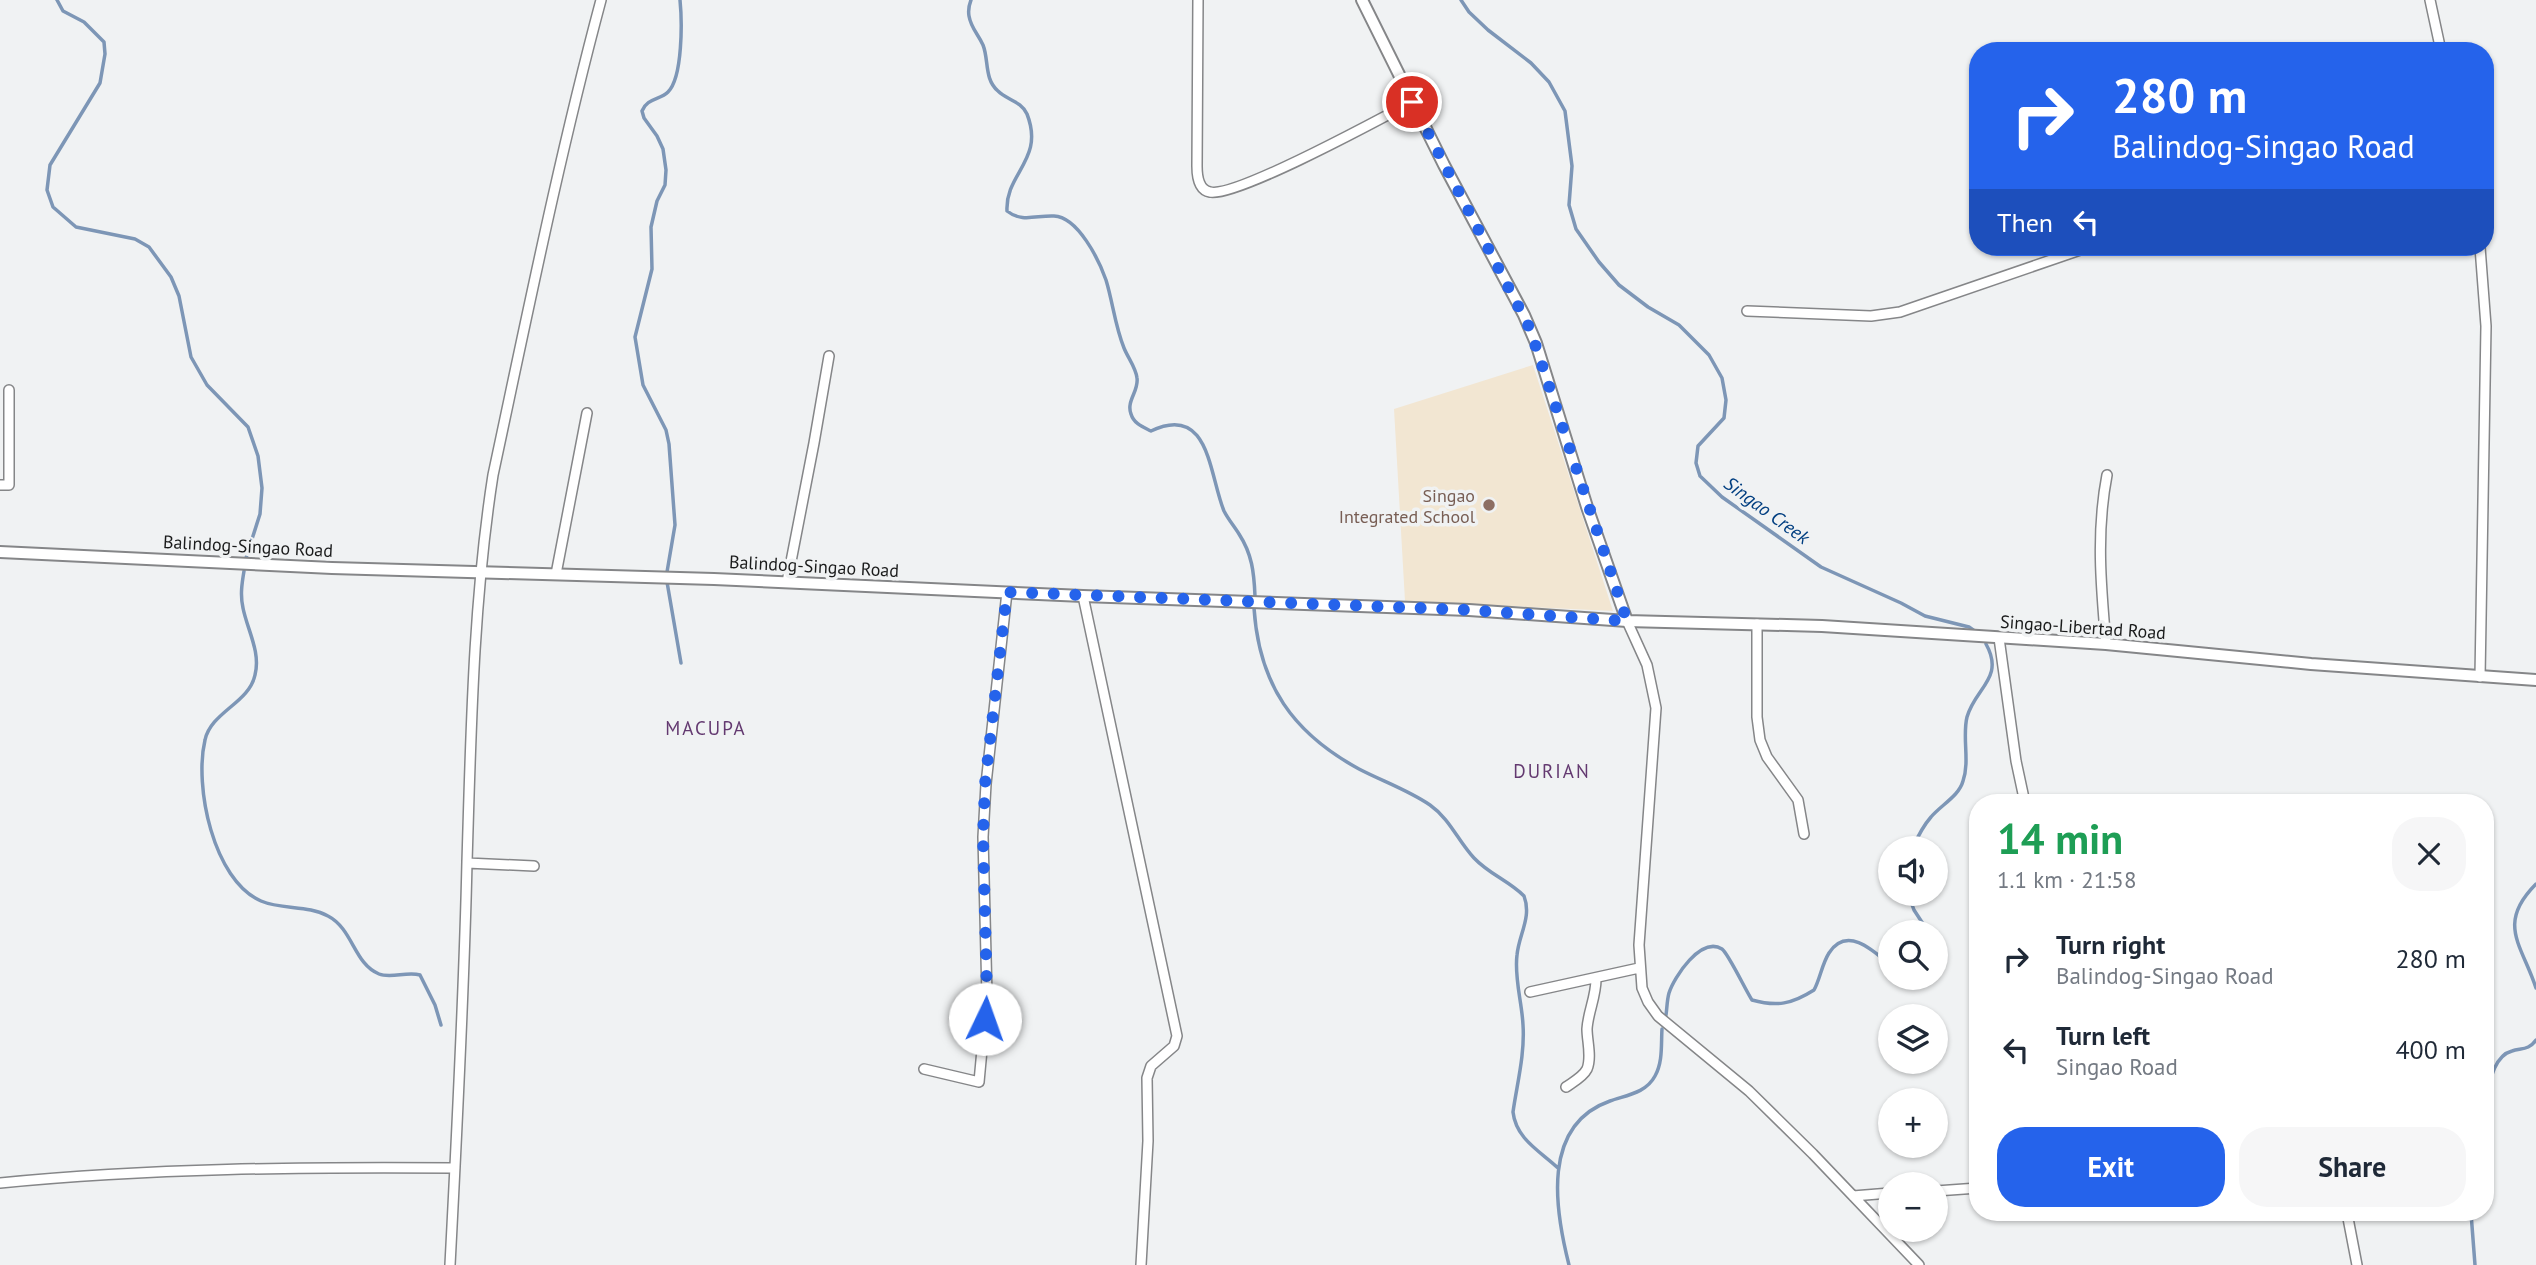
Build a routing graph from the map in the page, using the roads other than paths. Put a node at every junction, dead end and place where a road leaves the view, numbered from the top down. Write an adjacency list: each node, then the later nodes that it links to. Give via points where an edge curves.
1 (601, 0): 16 (street, via 567,129 496,462)
2 (1198, 0): 6 (street, via 1197,166 1205,190 1219,192 1261,177)
3 (1362, 0): 6 (street)
4 (2430, 0): 5 (street)
5 (2439, 42)
6 (1412, 102): 21 (street, via 1524,315)
7 (2063, 256): 9 (street, via 1900,312 1871,316)
8 (2481, 256): 25 (street, via 2486,326)
9 (1746, 311)
10 (829, 356): 18 (street)
11 (9, 390): 14 (street, via 9,485)
12 (587, 414): 17 (street)
13 (2107, 475): 24 (street, via 2099,532)
14 (0, 485)
15 (0, 552): 16 (street, Balindog-Singao Road)
16 (481, 572): 17 (street, Balindog-Singao Road); 29 (street)
17 (556, 574): 18 (street, Balindog-Singao Road)
18 (787, 582): 19 (street, Balindog-Singao Road)
19 (1007, 592): 20 (street, Balindog-Singao Road); 34 (street, via 985,784 987,996 979,1082)
20 (1083, 596): 21 (street, Balindog-Singao Road, via 1469,610); 44 (street, via 1177,1036 1174,1046 1151,1066 1147,1078)
21 (1627, 621): 22 (street, Singao-Libertad Road); 31 (street, via 1647,665 1656,708)
22 (1757, 624): 23 (street, Singao-Libertad Road); 28 (street, via 1760,740 1798,800)
23 (1999, 638): 24 (street, Singao-Libertad Road); 27 (street)
24 (2106, 644): 25 (street, Singao-Libertad Road)
25 (2480, 677): 26 (street, Singao-Libertad Road)
26 (2536, 680)
27 (2023, 794)
28 (1804, 834)
29 (467, 863): 30 (street); 36 (street)
30 (534, 866)
31 (1639, 968): 32 (street); 41 (street, via 1642,988 1658,1016 1749,1091)
32 (1596, 979): 33 (street); 35 (street, via 1587,1028 1589,1061 1586,1070)
33 (1530, 992)
34 (924, 1069)
35 (1566, 1087)
36 (455, 1168): 37 (street, via 258,1168); 43 (street)
37 (0, 1183)
38 (1969, 1189): 39 (street)
39 (1948, 1190)
40 (1878, 1194): 41 (street)
41 (1853, 1195): 45 (street)
42 (2349, 1221): 46 (street)
43 (450, 1265)
44 (1141, 1265)
45 (1919, 1265)
46 (2357, 1265)

